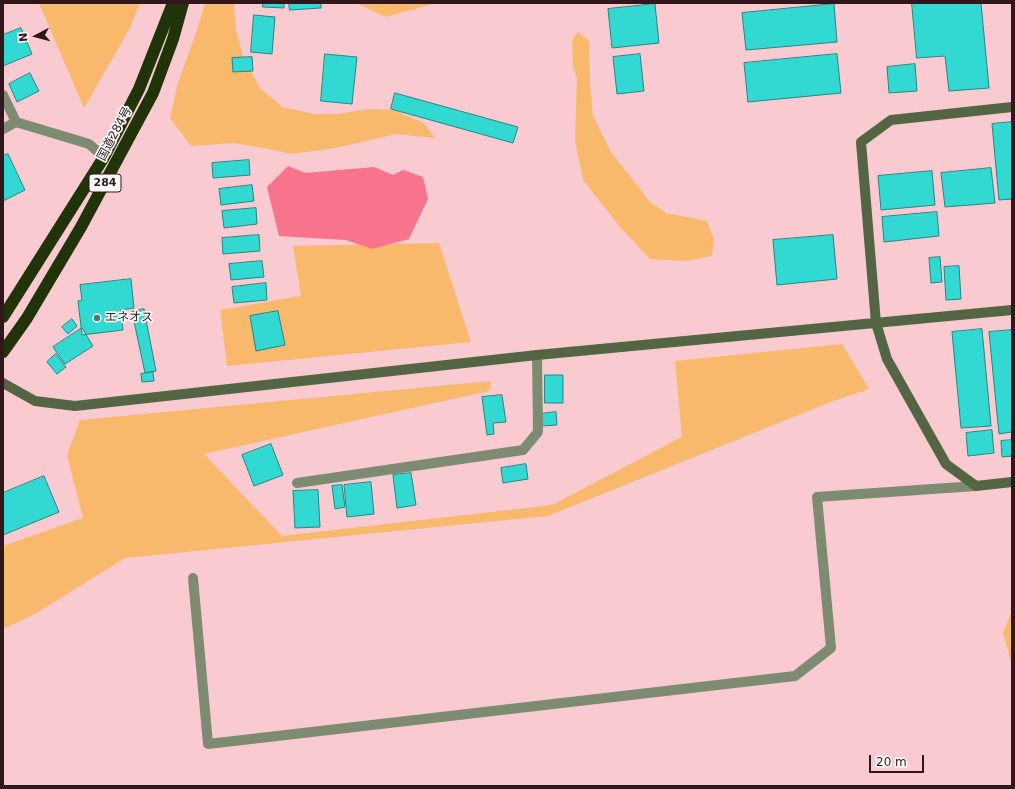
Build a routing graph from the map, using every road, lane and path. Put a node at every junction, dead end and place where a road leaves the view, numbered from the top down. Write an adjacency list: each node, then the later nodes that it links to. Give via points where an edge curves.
1 (174, 3): 7 (highway, 国道284号 / 284, via 139,89)
2 (183, 3): 11 (highway, 国道284号 / 284, via 153,93 81,227 27,318)
3 (3, 95): 5 (street)
4 (1012, 107): 10 (street, via 891,120 861,142)
5 (16, 122): 6 (street); 7 (street, via 89,144)
6 (3, 129)
7 (104, 157): 9 (highway, 国道284号 / 284)
8 (1012, 310): 10 (street)
9 (3, 317)
10 (876, 323): 12 (street); 16 (street, via 887,359 946,464)
11 (3, 352)
12 (537, 355): 13 (street, via 75,406 35,401); 15 (street, via 538,432 523,450)
13 (3, 383)
14 (1012, 482): 16 (street)
15 (297, 483)
16 (976, 486): 17 (street, via 817,497 831,648 795,676 208,744)
17 (193, 578)

